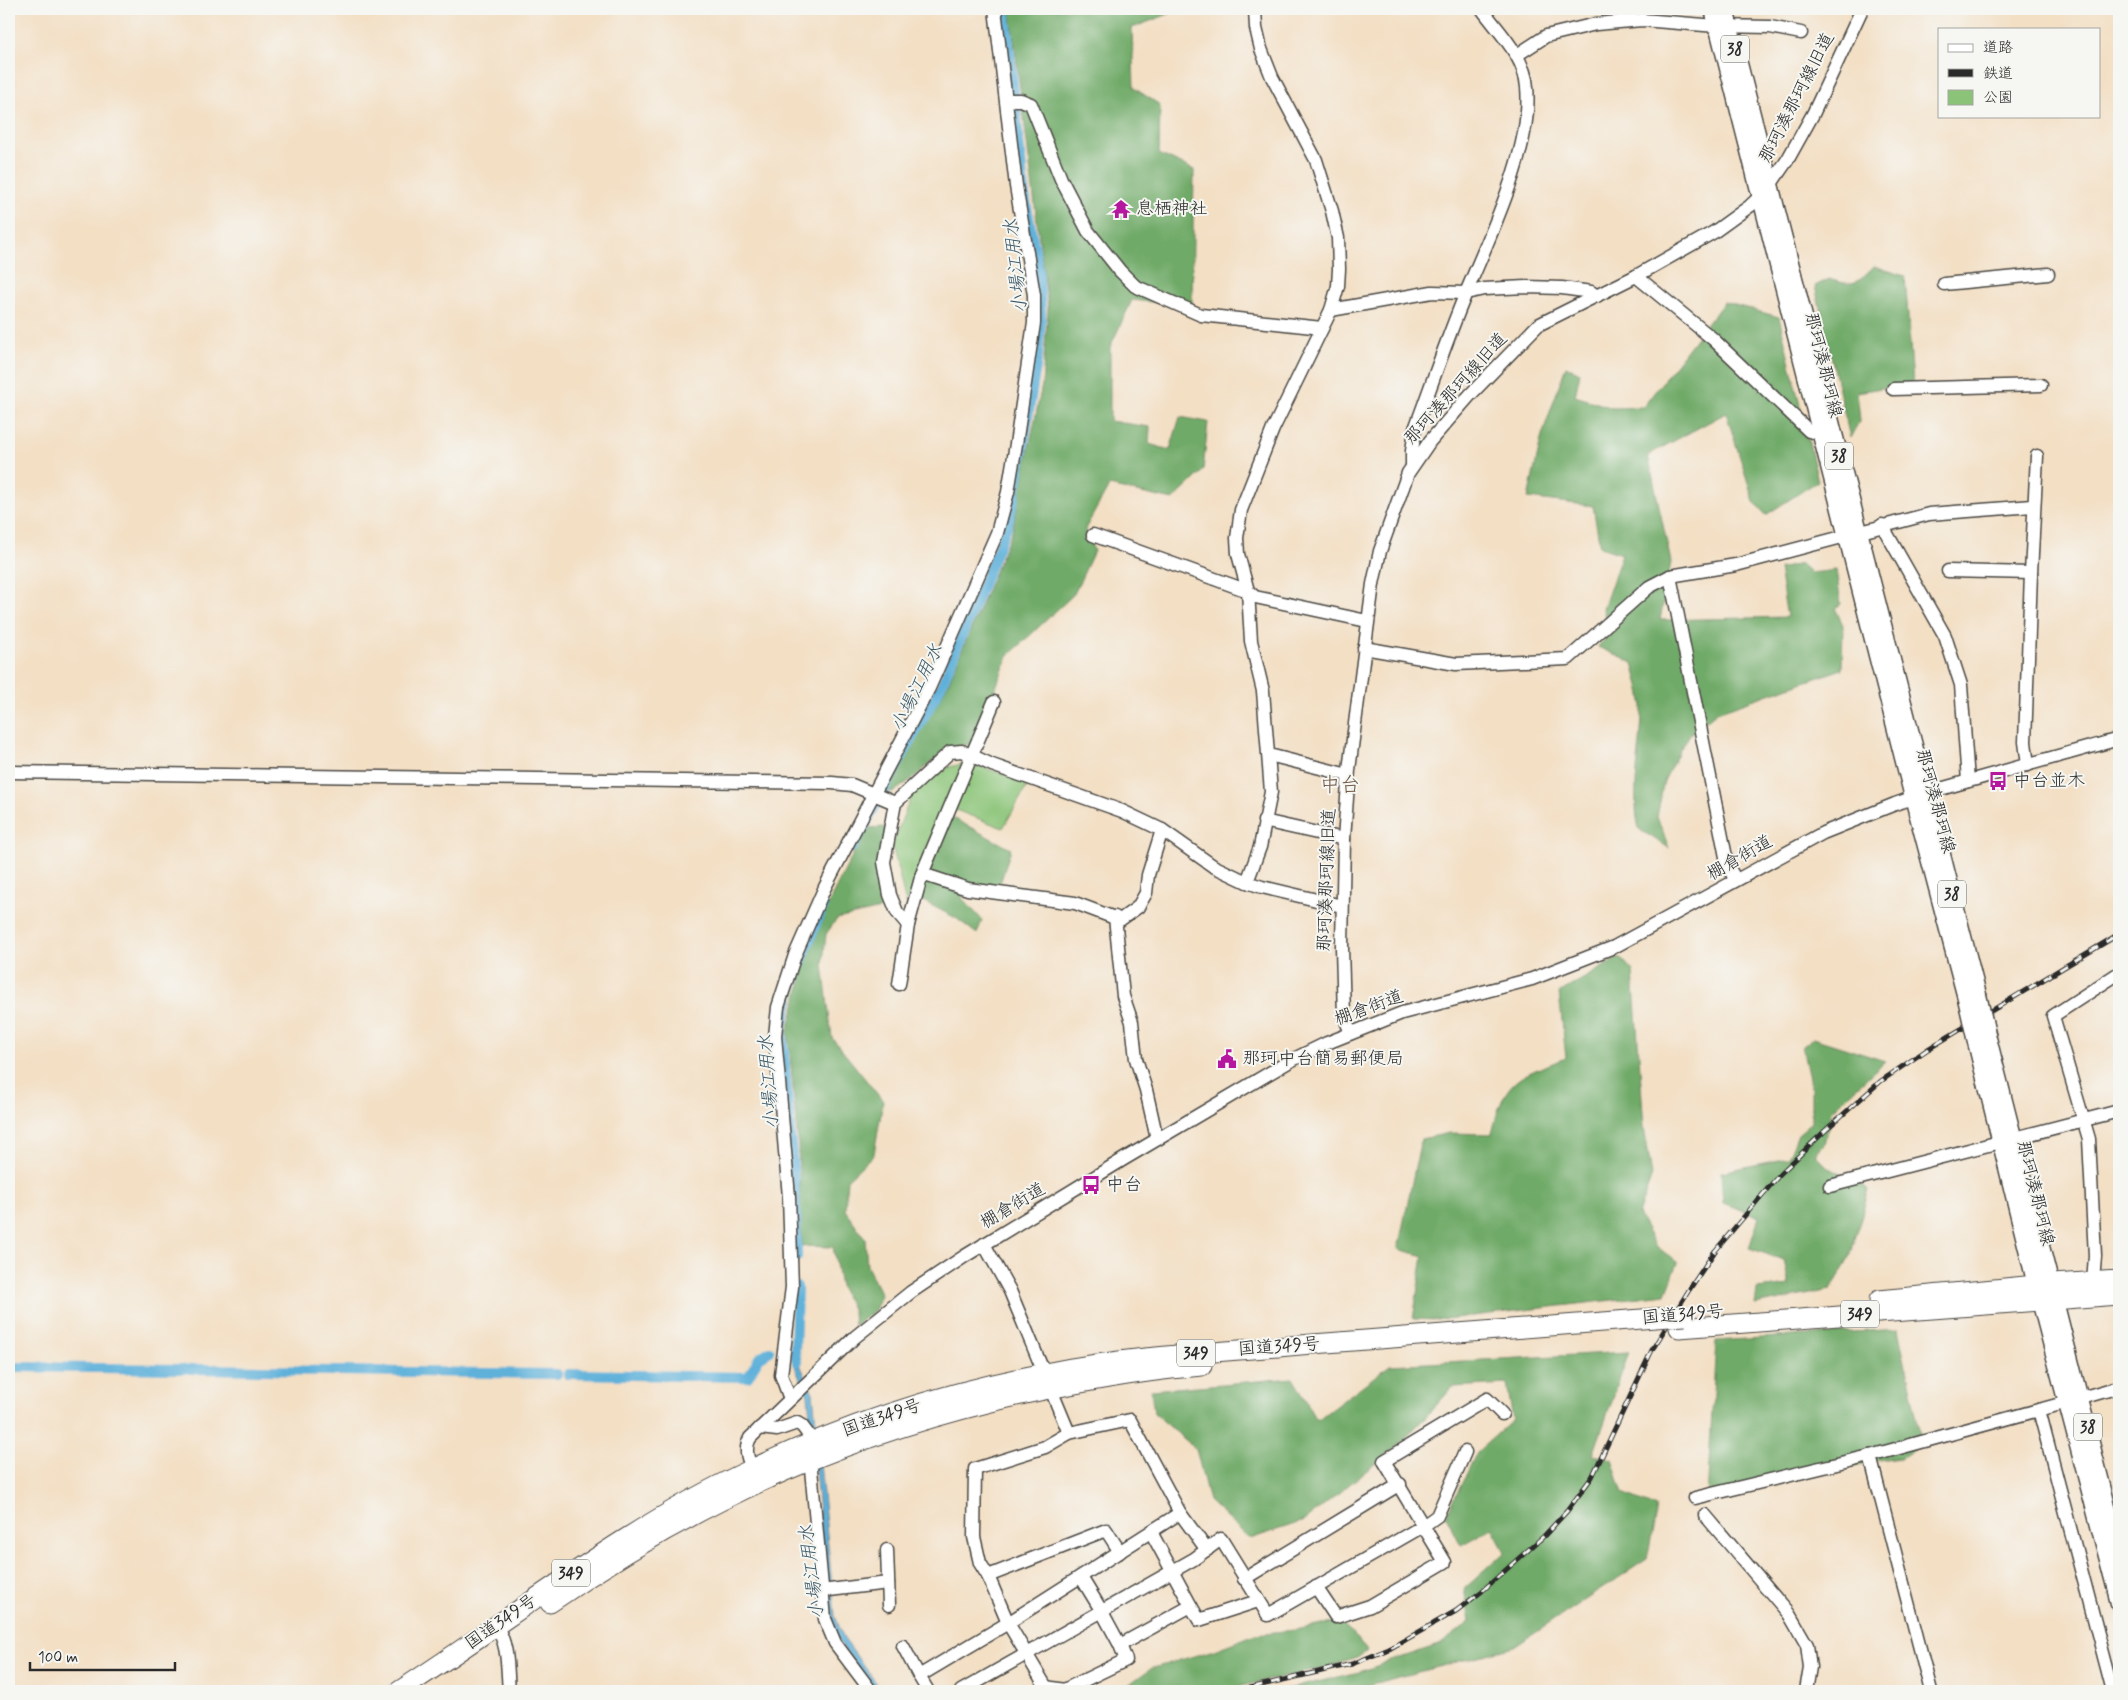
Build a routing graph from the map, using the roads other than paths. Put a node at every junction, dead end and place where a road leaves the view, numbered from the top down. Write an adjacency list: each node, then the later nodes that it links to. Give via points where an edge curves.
1 (995, 9): 10 (street)
2 (1255, 9): 17 (street, via 1256,28 1272,77 1316,160 1332,212 1338,238 1339,269)
3 (1482, 9): 9 (street)
4 (1713, 9): 7 (main road, 那珂湊那珂線 / 38)
5 (1725, 9): 7 (main road, 那珂湊那珂線 / 38)
6 (1862, 9): 11 (street, 那珂湊那珂線旧道, via 1813,114)
7 (1723, 26): 8 (street, via 1770,27); 9 (street, via 1642,20 1596,24 1546,36); 11 (main road, 那珂湊那珂線 / 38)
8 (1801, 33)
9 (1517, 55): 15 (street, via 1527,85 1528,103 1521,143 1511,179)
10 (1013, 100): 18 (street, via 1031,104 1061,179 1088,231 1135,286 1201,315); 43 (street, via 1016,186 1034,295 1034,323 1008,492 997,533)
11 (1766, 191): 13 (street, 那珂湊那珂線旧道, via 1714,232); 21 (main road, 那珂湊那珂線 / 38); 26 (main road, 那珂湊那珂線 / 38)
12 (2048, 274): 14 (street)
13 (1636, 276): 16 (street, 那珂湊那珂線旧道); 21 (street, via 1713,339 1809,431)
14 (1944, 284)
15 (1466, 293): 16 (street, via 1526,287 1562,288 1591,292); 17 (street, via 1432,292); 23 (street, via 1415,429)
16 (1597, 296): 23 (street, 那珂湊那珂線旧道, via 1538,324 1470,395)
17 (1331, 310): 18 (street)
18 (1322, 328): 31 (street, via 1273,429 1241,510 1238,554)
19 (2042, 385): 20 (street)
20 (1892, 389)
21 (1820, 434): 26 (main road, 那珂湊那珂線 / 38)
22 (2037, 456): 24 (street)
23 (1412, 465): 32 (street, 那珂湊那珂線旧道, via 1380,551)
24 (2033, 506): 25 (street, via 1929,514); 29 (street)
25 (1882, 525): 26 (street); 41 (street, via 1945,636 1961,685)
26 (1852, 534): 30 (street, via 1736,565); 42 (main road, 那珂湊那珂線 / 38)
27 (1093, 535): 31 (street)
28 (1948, 571): 29 (street)
29 (2031, 573): 38 (street, via 2025,742)
30 (1670, 576): 33 (street, via 1649,587 1568,659 1456,664); 48 (street, via 1728,867)
31 (1248, 591): 32 (street, via 1255,597); 36 (street, via 1251,641 1263,691)
32 (1368, 621): 33 (street, 那珂湊那珂線旧道)
33 (1364, 648): 40 (street, 那珂湊那珂線旧道)
34 (994, 702): 37 (street)
35 (2119, 739): 38 (street, 棚倉街道)
36 (1270, 754): 40 (street); 44 (street, via 1271,792)
37 (972, 756): 43 (street, via 962,751 950,752); 45 (street, via 1122,811); 47 (street)
38 (2028, 765): 41 (street, 棚倉街道)
39 (9, 772): 43 (street, via 832,783 852,785)
40 (1348, 775): 46 (street, 那珂湊那珂線旧道)
41 (1968, 781): 42 (street, 棚倉街道)
42 (1919, 795): 48 (street, 棚倉街道, via 1823,833); 59 (main road, 那珂湊那珂線 / 38, bridge)
43 (883, 798): 52 (street, via 884,862 890,895 896,912); 68 (street, via 825,886 778,1007 775,1036 789,1197 792,1287 781,1375)
44 (1264, 821): 46 (street); 49 (street, via 1260,847)
45 (1162, 830): 49 (street, via 1213,866); 51 (street, via 1146,893 1138,907 1120,920)
46 (1344, 839): 50 (street, 那珂湊那珂線旧道)
47 (922, 874): 51 (street, via 968,889 1075,903); 52 (street)
48 (1736, 880): 55 (street, 棚倉街道, via 1614,947 1571,965 1532,979 1402,1013)
49 (1246, 882): 50 (street)
50 (1342, 906): 55 (street, 那珂湊那珂線旧道, via 1344,1016)
51 (1115, 917): 58 (street, via 1123,996 1132,1022 1136,1059)
52 (908, 925): 54 (street)
53 (2119, 973): 57 (street, via 2054,1016)
54 (899, 984)
55 (1351, 1033): 58 (street, 棚倉街道, via 1290,1061)
56 (2119, 1111): 57 (street)
57 (2084, 1120): 59 (street); 63 (street, via 2089,1139)
58 (1157, 1139): 61 (street, 棚倉街道)
59 (2007, 1139): 60 (street); 64 (main road, 那珂湊那珂線 / 38)
60 (1830, 1186)
61 (984, 1244): 66 (street, via 1010,1290); 68 (street, 棚倉街道, via 911,1292 855,1337)
62 (2119, 1280): 63 (highway, 国道349号 / 349)
63 (2094, 1282): 64 (highway, 国道349号 / 349)
64 (2046, 1292): 65 (highway, 国道349号 / 349); 66 (highway, 国道349号 / 349, via 1653,1324 1188,1367 1093,1380); 69 (main road, 那珂湊那珂線 / 38)
65 (2119, 1295)
66 (1048, 1381): 73 (street); 78 (highway, 国道349号 / 349, via 954,1394 886,1415)
67 (2119, 1387): 69 (street)
68 (790, 1399): 72 (street, 棚倉街道)
69 (2074, 1400): 70 (street); 88 (main road, 那珂湊那珂線 / 38); 97 (main road, 那珂湊那珂線 / 38)
70 (2039, 1410): 76 (street); 116 (street)
71 (1502, 1414): 79 (street, via 1487,1399 1384,1460)
72 (760, 1428): 74 (street, via 776,1430 797,1423); 78 (street, 棚倉街道, via 747,1444 746,1453)
73 (1069, 1433): 81 (street, via 1130,1420); 90 (street, via 1045,1446 976,1469 974,1537 980,1563)
74 (808, 1434)
75 (1465, 1452): 83 (street, via 1437,1516)
76 (1870, 1456): 80 (street); 115 (street)
77 (811, 1469): 95 (street)
78 (756, 1475): 102 (highway, 国道349号 / 349, via 695,1496 617,1542)
79 (1400, 1484): 83 (street); 92 (street)
80 (1696, 1498)
81 (1180, 1512): 84 (street); 86 (street)
82 (1705, 1515): 114 (street, via 1789,1614 1803,1638 1810,1667)
83 (1423, 1526): 94 (street); 94 (street, via 1445,1562 1370,1606 1336,1617)
84 (1151, 1532): 87 (street); 89 (street)
85 (886, 1550): 93 (street)
86 (1207, 1550): 89 (street); 92 (street, via 1221,1539)
87 (1120, 1552): 90 (street, via 1106,1530); 91 (street)
88 (2119, 1553)
89 (1172, 1571): 99 (street); 100 (street)
90 (988, 1576): 101 (street)
91 (1081, 1577): 100 (street); 101 (street)
92 (1244, 1579): 96 (street)
93 (888, 1583): 95 (street); 98 (street)
94 (1316, 1588): 96 (street, via 1268,1615)
95 (827, 1591): 112 (street, via 825,1619 835,1643)
96 (1258, 1601): 99 (street, via 1199,1620)
97 (2119, 1602)
98 (889, 1605)
99 (1191, 1606): 103 (street)
100 (1102, 1610): 103 (street); 105 (street)
101 (1008, 1623): 105 (street); 106 (street)
102 (500, 1631): 109 (highway, 国道349号 / 349); 110 (highway, 国道349号 / 349); 111 (street)
103 (1120, 1644): 107 (street, via 1126,1660 1064,1690)
104 (903, 1646): 106 (street)
105 (1026, 1654): 107 (street); 113 (street)
106 (918, 1676): 108 (street)
107 (1042, 1689)
108 (925, 1690)
109 (399, 1691)
110 (421, 1691)
111 (509, 1691)
112 (870, 1691)
113 (961, 1691)
114 (1806, 1691)
115 (1931, 1691)
116 (2113, 1691)

